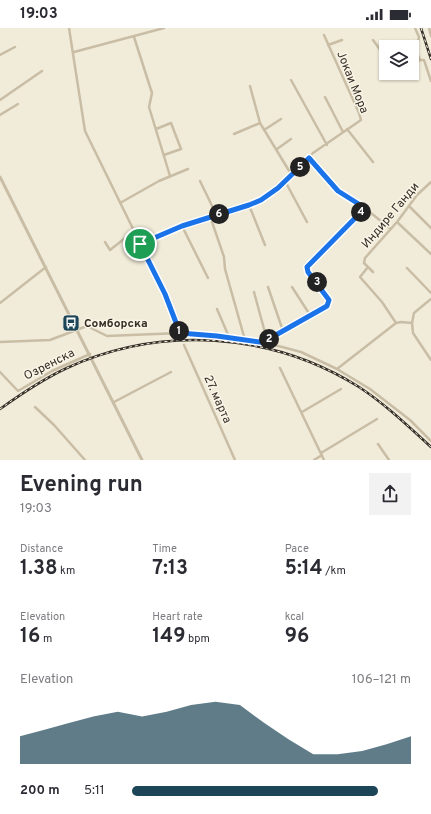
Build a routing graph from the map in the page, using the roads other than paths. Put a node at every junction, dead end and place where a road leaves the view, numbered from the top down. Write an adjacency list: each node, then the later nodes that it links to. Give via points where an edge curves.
1 (69, 28): 13 (street)
2 (164, 28): 7 (street)
3 (415, 28): 15 (street, via 419,37 416,51)
4 (428, 28): 6 (street)
5 (324, 35): 10 (street, Јокаи Мора)
6 (431, 36)
7 (134, 37): 13 (street); 26 (street, via 152,92 149,107)
8 (342, 40): 10 (street)
9 (373, 40): 12 (street)
10 (328, 45): 27 (street, Јокаи Мора, via 361,117)
11 (15, 47): 14 (street)
12 (379, 48)
13 (74, 52): 44 (street, via 83,125)
14 (0, 55)
15 (420, 60): 18 (street, via 425,62)
16 (42, 71): 21 (street)
17 (291, 80): 32 (street)
18 (431, 81)
19 (250, 86): 25 (street)
20 (325, 97): 29 (street)
21 (0, 100)
22 (18, 104): 23 (street)
23 (0, 115)
24 (281, 119): 28 (street)
25 (260, 123): 28 (street); 30 (street)
26 (156, 129): 34 (street); 34 (street, via 171,123 181,148)
27 (347, 129): 29 (street, Јокаи Мора); 36 (street)
28 (264, 130): 33 (street)
29 (343, 132): 32 (street, Јокаи Мора)
30 (234, 134)
31 (291, 139): 33 (street)
32 (326, 145): 35 (street, Јокаи Мора)
33 (277, 150): 38 (street)
34 (164, 155): 39 (street)
35 (309, 158): 38 (street, Јокаи Мора); 47 (street, via 338,191)
36 (373, 162)
37 (188, 169): 39 (street)
38 (291, 174): 42 (street, Јокаи Мора)
39 (170, 176): 44 (street)
40 (0, 177): 60 (street)
41 (200, 181): 48 (street)
42 (285, 181): 45 (street, Јокаи Мора, via 269,195); 50 (street)
43 (431, 182): 46 (street, Индире Ганди)
44 (120, 203): 55 (street)
45 (249, 205): 48 (street, Јокаи Мора); 58 (street)
46 (409, 206): 51 (street, Индире Ганди); 53 (street)
47 (365, 208): 54 (street); 72 (street, via 307,267 329,300 327,306)
48 (216, 214): 49 (street, Јокаи Мора)
49 (210, 216): 52 (street, Јокаи Мора); 79 (street, via 224,257)
50 (307, 222)
51 (397, 222): 54 (street, Индире Ганди); 59 (street)
52 (182, 226): 57 (street, Јокаи Мора); 64 (street)
53 (431, 228)
54 (390, 229): 61 (street, Индире Ганди, via 364,261)
55 (134, 232): 56 (street, via 110,250); 57 (street)
56 (105, 242)
57 (140, 244): 77 (street, via 165,294)
58 (265, 245)
59 (431, 254)
60 (46, 266): 70 (street); 75 (street)
61 (368, 267): 63 (street); 73 (street, via 360,279 382,302)
62 (407, 268): 68 (street)
63 (373, 272)
64 (208, 278)
65 (268, 287): 76 (street)
66 (292, 287): 72 (street)
67 (254, 292): 80 (street)
68 (431, 293)
69 (431, 299): 74 (street, via 414,313)
70 (0, 303)
71 (217, 309): 78 (street)
72 (310, 315): 76 (street)
73 (396, 323): 74 (street); 86 (street)
74 (412, 323): 84 (street, via 418,343)
75 (77, 329): 77 (street, via 88,326 108,336); 81 (street, via 50,340); 83 (street)
76 (283, 331): 80 (street)
77 (180, 333): 78 (street)
78 (229, 337): 79 (street)
79 (245, 340): 80 (street)
80 (267, 341): 86 (street, via 301,352)
81 (0, 342)
82 (184, 345): 99 (street, 27. марта)
83 (90, 354): 87 (street, Озренска, via 52,371 18,391); 90 (street)
84 (431, 360)
85 (280, 368): 92 (street)
86 (337, 369): 94 (street, via 370,389 410,420)
87 (0, 372)
88 (171, 372): 90 (street)
89 (341, 389): 92 (street)
90 (114, 402): 98 (street)
91 (35, 407): 97 (street)
92 (302, 412): 96 (street)
93 (377, 419): 96 (street)
94 (431, 441)
95 (378, 444): 102 (street)
96 (321, 454): 100 (street); 101 (street)
97 (85, 460)
98 (142, 460)
99 (235, 460)
100 (314, 460)
101 (324, 460)
102 (389, 460)

